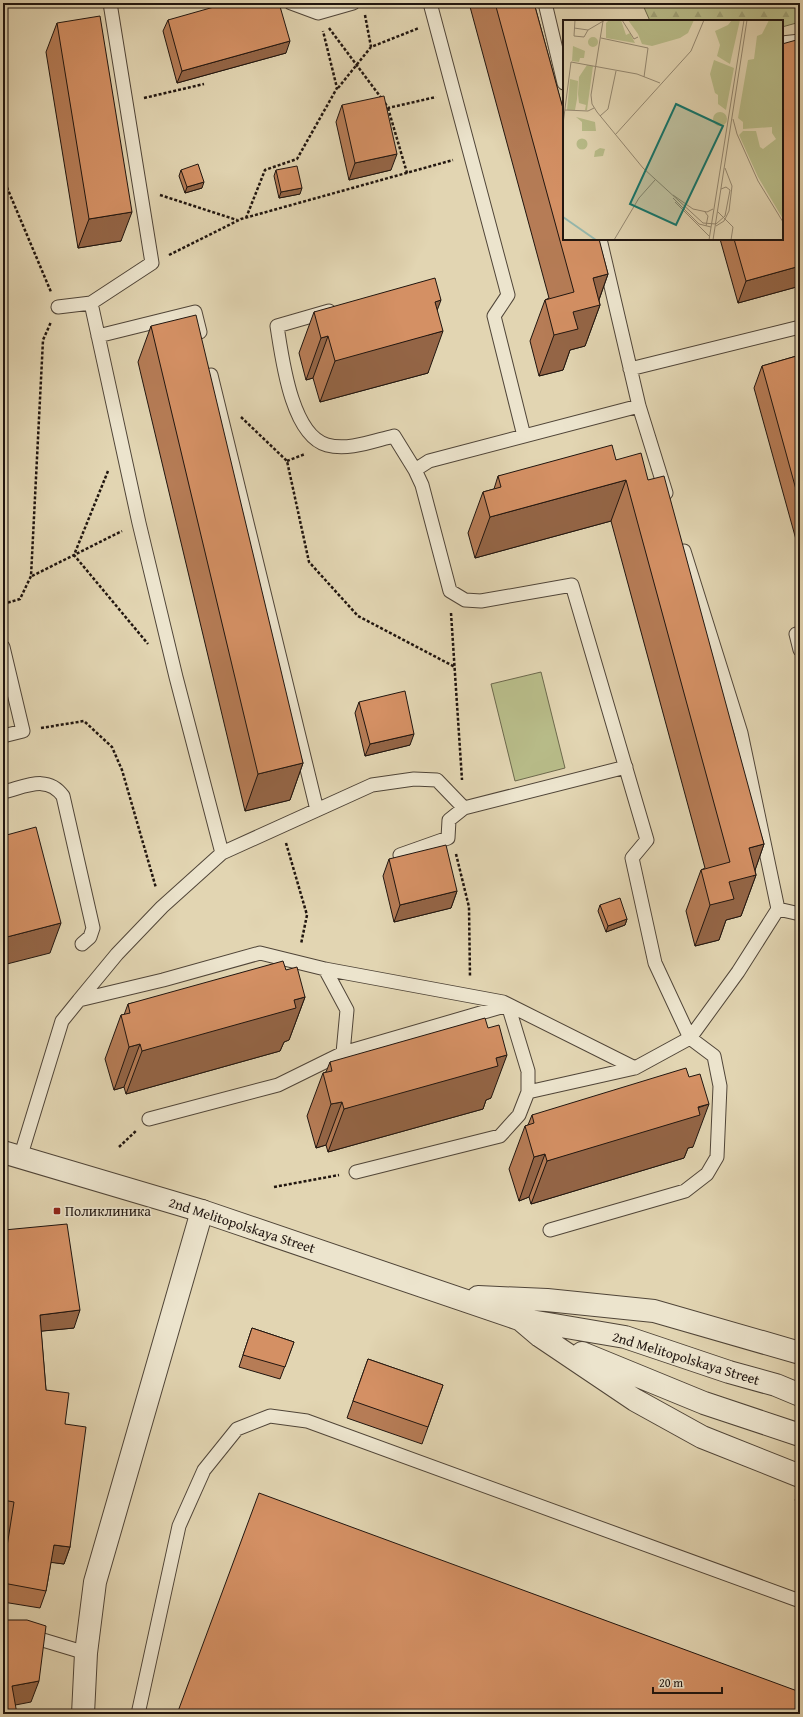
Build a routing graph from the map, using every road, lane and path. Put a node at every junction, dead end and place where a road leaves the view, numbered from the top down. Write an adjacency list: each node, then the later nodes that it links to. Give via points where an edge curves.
1 (110, 3): 16 (lane)
2 (292, 3): 6 (lane)
3 (430, 3): 7 (lane)
4 (546, 3): 12 (lane)
5 (358, 7): 6 (lane); 10 (path)
6 (318, 13): 11 (path); 14 (path)
7 (435, 21): 10 (path); 15 (lane)
8 (800, 41): 9 (lane)
9 (783, 43)
10 (370, 47): 11 (path)
11 (357, 65): 14 (path); 17 (path)
12 (563, 79)
13 (204, 84): 16 (path)
14 (337, 88): 22 (path, via 297,159 265,170)
15 (454, 92): 17 (path); 18 (lane)
16 (126, 103): 21 (lane)
17 (388, 108): 19 (path)
18 (470, 155): 19 (path); 36 (lane, via 508,295 494,316)
19 (407, 173): 22 (path)
20 (3, 178): 27 (path)
21 (140, 188): 23 (path); 25 (lane)
22 (246, 218): 23 (path)
23 (237, 220): 25 (path)
24 (600, 240): 33 (lane)
25 (152, 263): 26 (lane)
26 (91, 303): 27 (lane); 30 (lane)
27 (58, 307): 43 (path, via 43,340)
28 (341, 307): 38 (lane, via 277,326 295,408 309,432 326,445 345,447 394,436)
29 (800, 327): 33 (lane)
30 (98, 336): 31 (lane, via 195,312); 37 (lane)
31 (202, 341)
32 (208, 363): 34 (lane)
33 (630, 369): 35 (lane)
34 (215, 392): 49 (path, via 287,461 309,562 358,616); 55 (lane)
35 (638, 406): 36 (lane); 39 (lane)
36 (524, 436): 38 (lane, via 429,462)
37 (121, 440): 40 (lane); 42 (path)
38 (415, 470): 52 (lane, via 422,485 450,591 465,600 481,601 572,585)
39 (669, 505)
40 (139, 523): 42 (path); 57 (lane)
41 (679, 535): 60 (lane, via 741,733)
42 (74, 555): 43 (path); 46 (path)
43 (31, 576): 44 (path, via 20,599)
44 (3, 604)
45 (796, 634): 48 (lane)
46 (150, 646)
47 (3, 648): 50 (lane)
48 (800, 650)
49 (455, 667)
50 (23, 731): 51 (lane); 59 (path, via 84,721 112,747 122,770)
51 (3, 736)
52 (626, 766): 54 (lane); 67 (lane, via 647,840 632,858 655,964)
53 (3, 792): 62 (lane, via 38,783 57,788 63,796 93,928 90,936)
54 (464, 808): 55 (lane, via 437,780 414,779 372,785); 58 (lane, via 449,820 448,838)
55 (317, 810): 56 (lane)
56 (281, 826): 57 (lane); 63 (path, via 307,915)
57 (222, 853): 59 (lane)
58 (400, 855)
59 (162, 907): 65 (lane, via 117,954)
60 (778, 909): 61 (lane); 67 (lane, via 738,972)
61 (800, 914)
62 (82, 944)
63 (297, 962): 64 (lane); 65 (lane, via 260,953)
64 (325, 969): 66 (lane, via 470,995); 68 (lane, via 346,1010)
65 (79, 1000): 73 (lane, via 62,1021)
66 (508, 1005): 68 (lane); 69 (lane); 70 (lane, via 528,1071)
67 (690, 1038): 69 (lane); 77 (lane, via 714,1056 720,1086 717,1157 707,1174 685,1191)
68 (343, 1053): 71 (lane, via 278,1085)
69 (635, 1068): 70 (lane)
70 (528, 1092): 74 (lane, via 519,1115 500,1136)
71 (149, 1119): 72 (path)
72 (119, 1147)
73 (11, 1155): 76 (street, 2nd Melitopolskaya Street)
74 (356, 1172): 75 (path)
75 (274, 1187)
76 (202, 1211): 78 (street, 2nd Melitopolskaya Street); 87 (street, via 95,1582)
77 (550, 1230)
78 (455, 1297): 79 (street, 2nd Melitopolskaya Street); 81 (street, 2nd Melitopolskaya Street, via 547,1300 654,1311)
79 (519, 1319): 80 (street); 82 (street, 2nd Melitopolskaya Street, via 625,1337)
80 (540, 1336): 83 (street, via 704,1403); 84 (street, via 635,1400 702,1438)
81 (800, 1353)
82 (800, 1395)
83 (800, 1435)
84 (800, 1476)
85 (800, 1600): 89 (lane, via 307,1421 270,1416 237,1429 204,1470 179,1526)
86 (3, 1628): 87 (lane)
87 (86, 1653): 88 (street)
88 (84, 1714)
89 (138, 1714)

